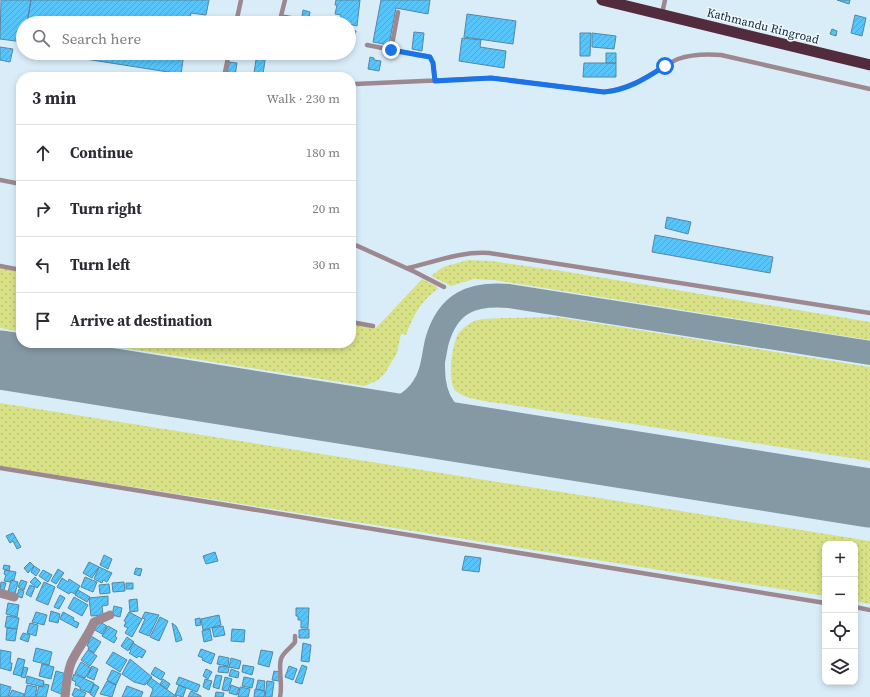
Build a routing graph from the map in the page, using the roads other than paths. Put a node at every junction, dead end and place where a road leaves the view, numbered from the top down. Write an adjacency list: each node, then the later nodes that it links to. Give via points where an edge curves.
1 (241, 0): 7 (lane)
2 (285, 0): 8 (lane)
3 (602, 0): 6 (highway, Kathmandu Ringroad)
4 (665, 0): 6 (lane)
5 (398, 12): 10 (lane)
6 (662, 14): 12 (highway, Kathmandu Ringroad)
7 (238, 16)
8 (281, 16)
9 (366, 45): 10 (lane)
10 (391, 50): 14 (lane, via 430,57)
11 (228, 60): 13 (lane)
12 (870, 65)
13 (225, 72)
14 (435, 81): 15 (lane); 16 (lane, via 491,78 604,92 618,91 677,60 709,54)
15 (356, 85)
16 (870, 89)
17 (0, 180): 18 (lane)
18 (16, 183)
19 (356, 245): 21 (lane)
20 (0, 266): 22 (lane)
21 (408, 268): 23 (lane); 24 (lane, via 479,252)
22 (16, 269)
23 (444, 287)
24 (870, 313)
25 (356, 323): 26 (lane)
26 (373, 326)
27 (0, 468): 30 (lane)
28 (0, 593): 29 (street)
29 (14, 597)
30 (822, 603)
31 (858, 608): 32 (lane)
32 (870, 610)
33 (110, 615): 35 (street, via 94,622 71,663)
34 (295, 636): 36 (lane, via 295,642 284,652 281,660)
35 (65, 697)
36 (280, 697)

